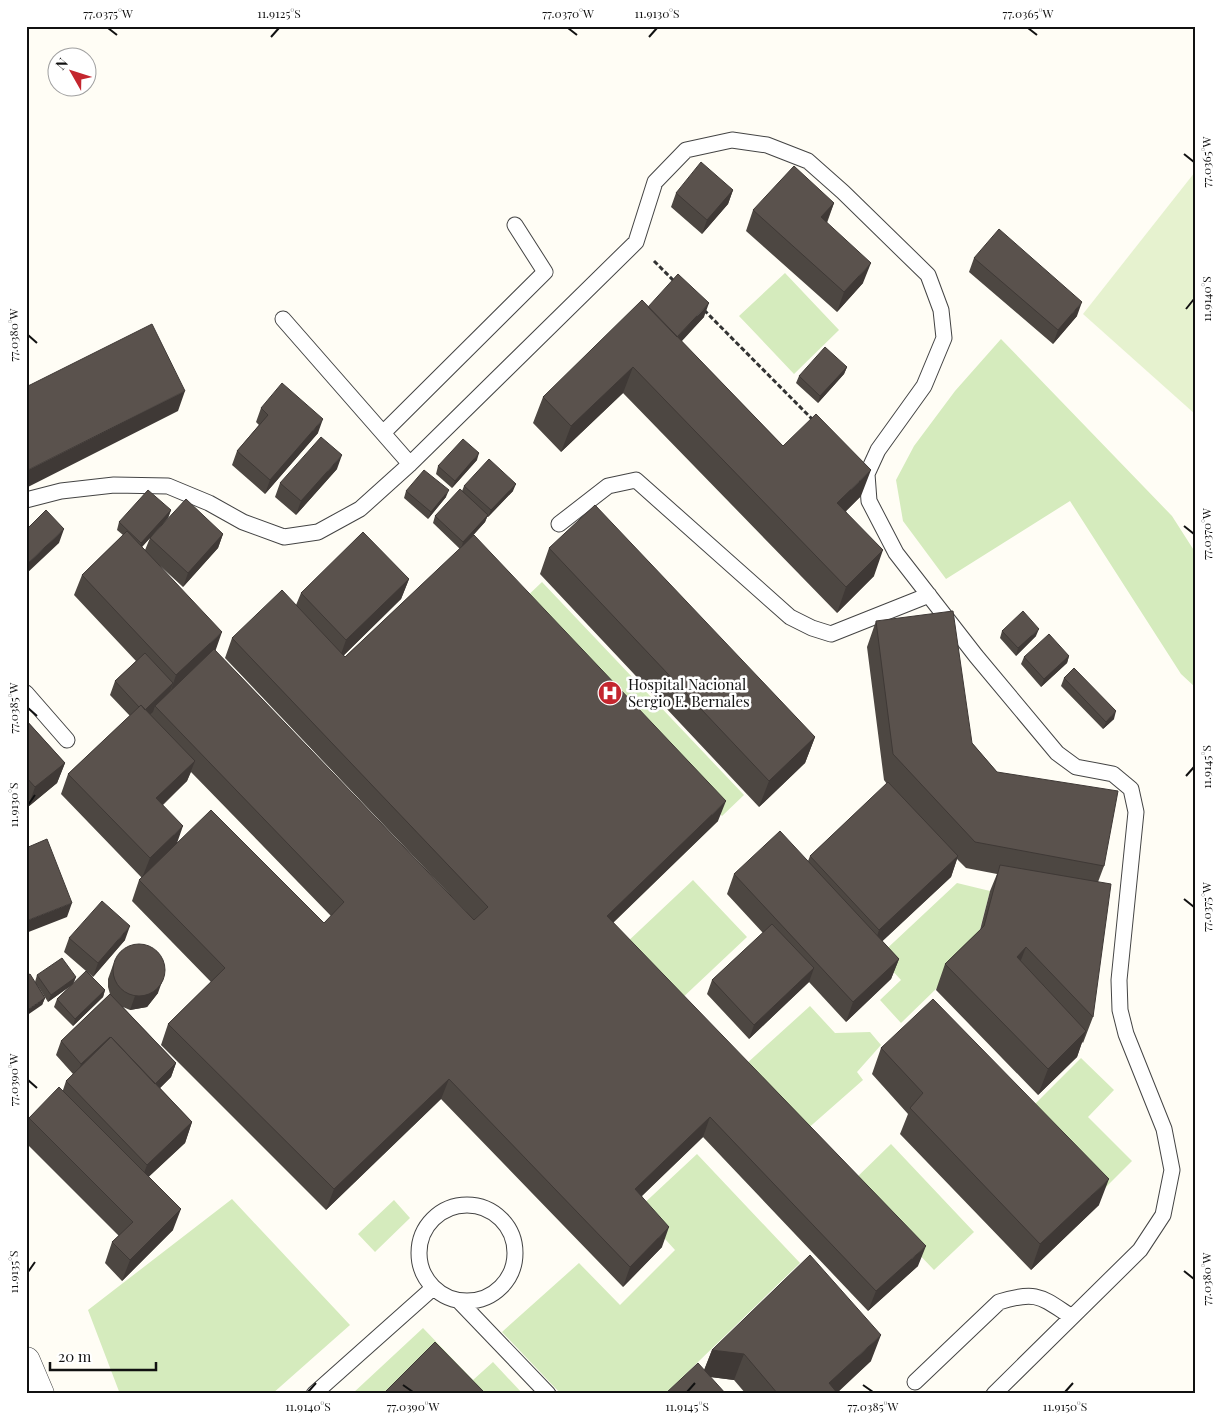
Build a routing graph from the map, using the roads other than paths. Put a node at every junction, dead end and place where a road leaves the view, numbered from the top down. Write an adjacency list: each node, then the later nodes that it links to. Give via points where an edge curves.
1 (515, 225): 3 (lane, via 545,272)
2 (283, 319): 3 (lane)
3 (383, 433): 4 (lane)
4 (410, 464): 5 (lane, via 360,509 318,532 284,537 243,522 168,486 114,485 61,491); 7 (lane, via 636,242 655,182 686,150 732,140 767,145 808,161 842,192 928,275 941,310 944,338 924,386 878,450 867,474 870,501 896,553)
5 (26, 500)
6 (559, 524): 7 (lane, via 608,486 636,480 790,617 812,628 830,634)
7 (929, 595): 12 (lane, via 1057,753 1076,766 1112,774 1131,789 1136,812 1120,1010 1126,1034 1164,1129 1172,1170 1163,1215 1140,1250)
8 (26, 693): 9 (lane)
9 (67, 740)
10 (433, 1288): 11 (lane); 11 (lane, via 424,1275 420,1244 435,1217 449,1208 465,1205 481,1207 495,1214 507,1225 514,1240 513,1271 492,1295); 16 (lane)
11 (460, 1302): 17 (lane)
12 (1072, 1317): 14 (lane, via 1042,1298 1014,1297 998,1302); 18 (lane)
13 (26, 1361): 15 (street)
14 (915, 1382)
15 (40, 1394)
16 (314, 1394)
17 (548, 1394)
18 (994, 1394)

